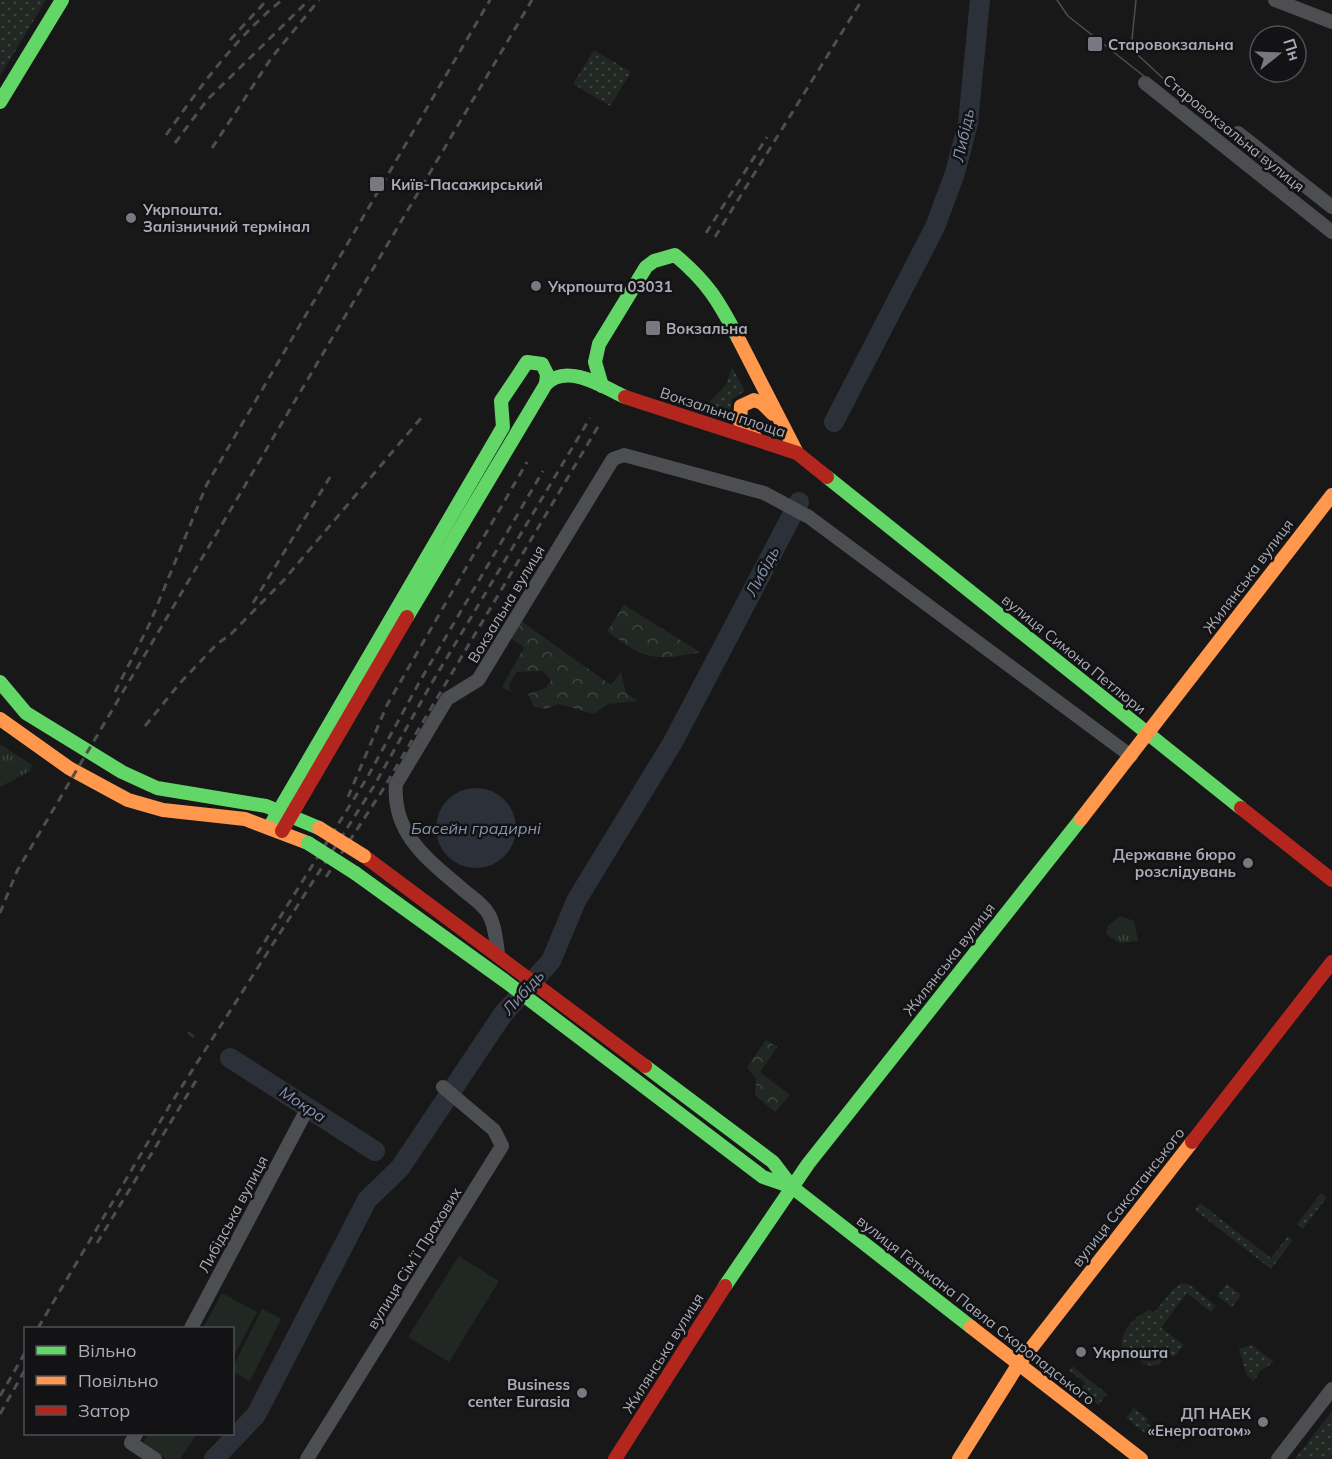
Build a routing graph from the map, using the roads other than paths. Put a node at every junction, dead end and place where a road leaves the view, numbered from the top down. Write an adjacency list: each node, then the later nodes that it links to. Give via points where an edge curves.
1 (62, 0): 5 (main road)
2 (1275, 0): 3 (street)
3 (1332, 22)
4 (1144, 83): 8 (street, Старовокзальна вулиця)
5 (0, 102)
6 (1238, 133): 7 (street, Старовокзальна вулиця)
7 (1332, 207)
8 (1332, 232)
9 (546, 384): 10 (main road, via 560,374); 11 (main road); 13 (main road, via 542,364 532,361 523,365 501,401)
10 (598, 384): 12 (main road, Вокзальна площа, via 595,362 599,344 646,267 675,255 715,294); 14 (main road, Вокзальна площа, via 628,399)
11 (525, 416): 13 (main road, via 517,422); 21 (main road)
12 (775, 416): 14 (main road, via 754,400 741,406 740,422); 15 (main road, Вокзальна площа)
13 (503, 417): 21 (main road, via 503,427)
14 (762, 441): 15 (main road, Вокзальна площа)
15 (797, 453): 19 (main road, вулиця Симона Петлюри)
16 (1332, 495): 19 (main road, Жилянська вулиця)
17 (0, 682): 21 (main road, вулиця Гетьмана Павла Скоропадського, via 26,713 70,743 157,788 218,796)
18 (0, 719): 22 (main road, вулиця Гетьмана Павла Скоропадського, via 57,760 143,806 224,815)
19 (1148, 734): 20 (main road, Жилянська вулиця); 23 (main road, вулиця Симона Петлюри)
20 (1131, 756): 24 (street, Вокзальна вулиця, via 787,505 764,493 619,456 613,459 478,680 447,699 396,784 395,797 406,835 487,911); 28 (main road, Жилянська вулиця)
21 (285, 812): 22 (main road); 24 (main road, вулиця Гетьмана Павла Скоропадського, bridge, via 364,856)
22 (276, 828): 28 (main road, вулиця Гетьмана Павла Скоропадського, bridge, via 356,873 763,1177)
23 (1332, 880)
24 (498, 953): 28 (main road, вулиця Гетьмана Павла Скоропадського, via 773,1162)
25 (1332, 963): 30 (main road, вулиця Саксаганського)
26 (449, 1091): 34 (street, вулиця Сімʼї Прахових, via 494,1130 502,1146)
27 (304, 1115): 29 (street, Либідська вулиця)
28 (792, 1187): 30 (main road, вулиця Гетьмана Павла Скоропадського); 35 (main road, Жилянська вулиця, via 717,1296)
29 (192, 1327)
30 (1018, 1365): 36 (main road, вулиця Саксаганського); 37 (main road, вулиця Гетьмана Павла Скоропадського)
31 (1332, 1389): 38 (street)
32 (135, 1435): 33 (street, via 131,1443)
33 (155, 1459)
34 (307, 1459)
35 (615, 1459)
36 (959, 1459)
37 (1141, 1459)
38 (1278, 1459)

